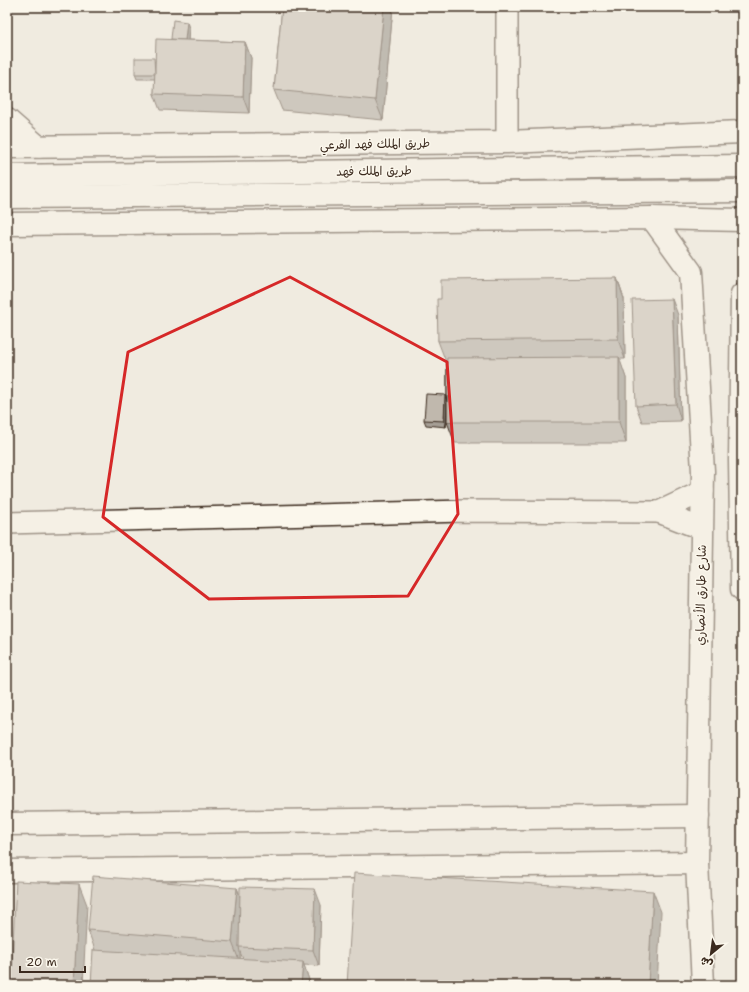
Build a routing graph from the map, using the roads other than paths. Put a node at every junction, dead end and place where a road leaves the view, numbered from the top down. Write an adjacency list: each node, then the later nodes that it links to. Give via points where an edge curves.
1 (507, 7): 4 (street)
2 (7, 119): 6 (street)
3 (742, 132): 4 (main road, طريق الملك فهد الفرعي)
4 (507, 142): 6 (main road, طريق الملك فهد الفرعي)
5 (7, 147): 6 (main road, طريق الملك فهد الفرعي)
6 (39, 147)
7 (742, 166): 8 (main road, طريق الملك فهد)
8 (7, 176)
9 (742, 191): 10 (main road, طريق الملك فهد)
10 (7, 197)
11 (652, 218): 12 (main road); 13 (main road); 15 (main road, شارع طارق الأنصاري, via 691,272)
12 (742, 220)
13 (7, 224)
14 (742, 294): 19 (main road)
15 (703, 491): 16 (street); 18 (main road, شارع طارق الأنصاري)
16 (659, 512): 17 (street, via 463,511); 18 (street)
17 (7, 523)
18 (702, 529): 20 (main road, شارع طارق الأنصاري)
19 (742, 590)
20 (698, 816): 21 (main road); 22 (main road, شارع طارق الأنصاري)
21 (7, 824)
22 (698, 863): 23 (main road); 24 (main road, شارع طارق الأنصاري)
23 (7, 871)
24 (703, 985)

